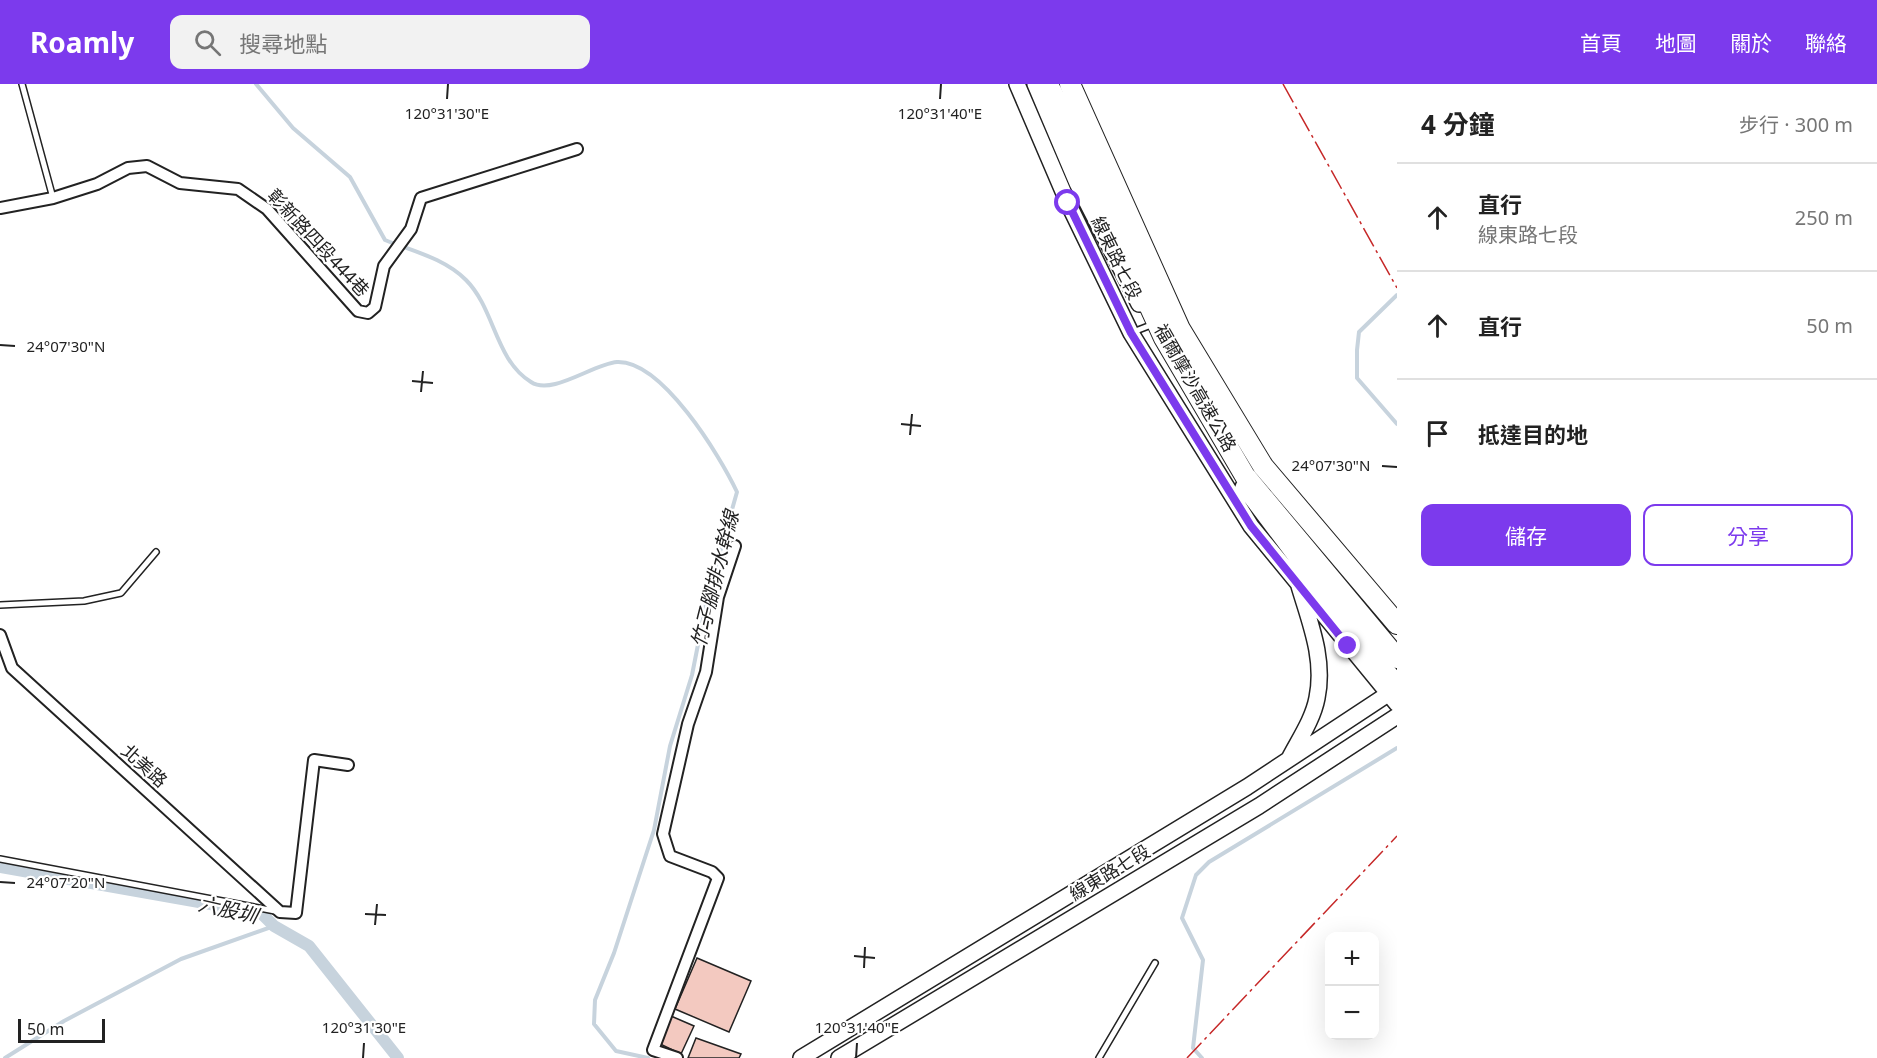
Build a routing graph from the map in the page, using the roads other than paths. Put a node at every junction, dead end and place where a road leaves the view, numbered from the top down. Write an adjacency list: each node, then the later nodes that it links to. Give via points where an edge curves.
1 (22, 84): 7 (lane)
2 (1017, 84): 10 (main road, 線東路七段, via 1068,203)
3 (1035, 84): 9 (main road, 線東路七段, via 1077,183)
4 (1048, 84): 17 (highway, 福爾摩沙高速公路, via 1164,338 1245,476)
5 (1070, 84): 15 (highway, 福爾摩沙高速公路, via 1180,329 1263,466)
6 (577, 149): 7 (street, 彰新路四段444巷, via 421,198 406,236 384,266 375,307 368,312 358,311 267,209 238,189 180,183 147,166 128,168 97,184)
7 (53, 198): 8 (street, 彰新路四段444巷)
8 (0, 208)
9 (1151, 325): 10 (lane); 18 (main road, 線東路七段, via 1243,487)
10 (1131, 333): 13 (main road, 線東路七段, via 1251,526)
11 (735, 546): 27 (street, via 718,597 706,672 688,724 663,834 670,856 718,878 654,1050)
12 (156, 552): 14 (lane, via 121,593 84,601)
13 (1296, 579): 18 (main road); 20 (main road, 線東路七段, via 1318,651 1318,681 1311,717)
14 (0, 605)
15 (1397, 624)
16 (0, 635): 25 (street, 北美路, via 12,668)
17 (1397, 658)
18 (1395, 693): 20 (main road, 線東路七段)
19 (1397, 716): 23 (main road, 線東路七段)
20 (1288, 760): 22 (main road, 線東路七段)
21 (348, 765): 25 (street, via 314,760 296,913)
22 (1247, 787): 23 (main road); 28 (main road, 線東路七段)
23 (1259, 806): 29 (main road, 線東路七段)
24 (0, 859): 25 (lane)
25 (280, 912)
26 (1155, 963): 30 (lane)
27 (677, 1058)
28 (801, 1058)
29 (839, 1058)
30 (1099, 1058)

